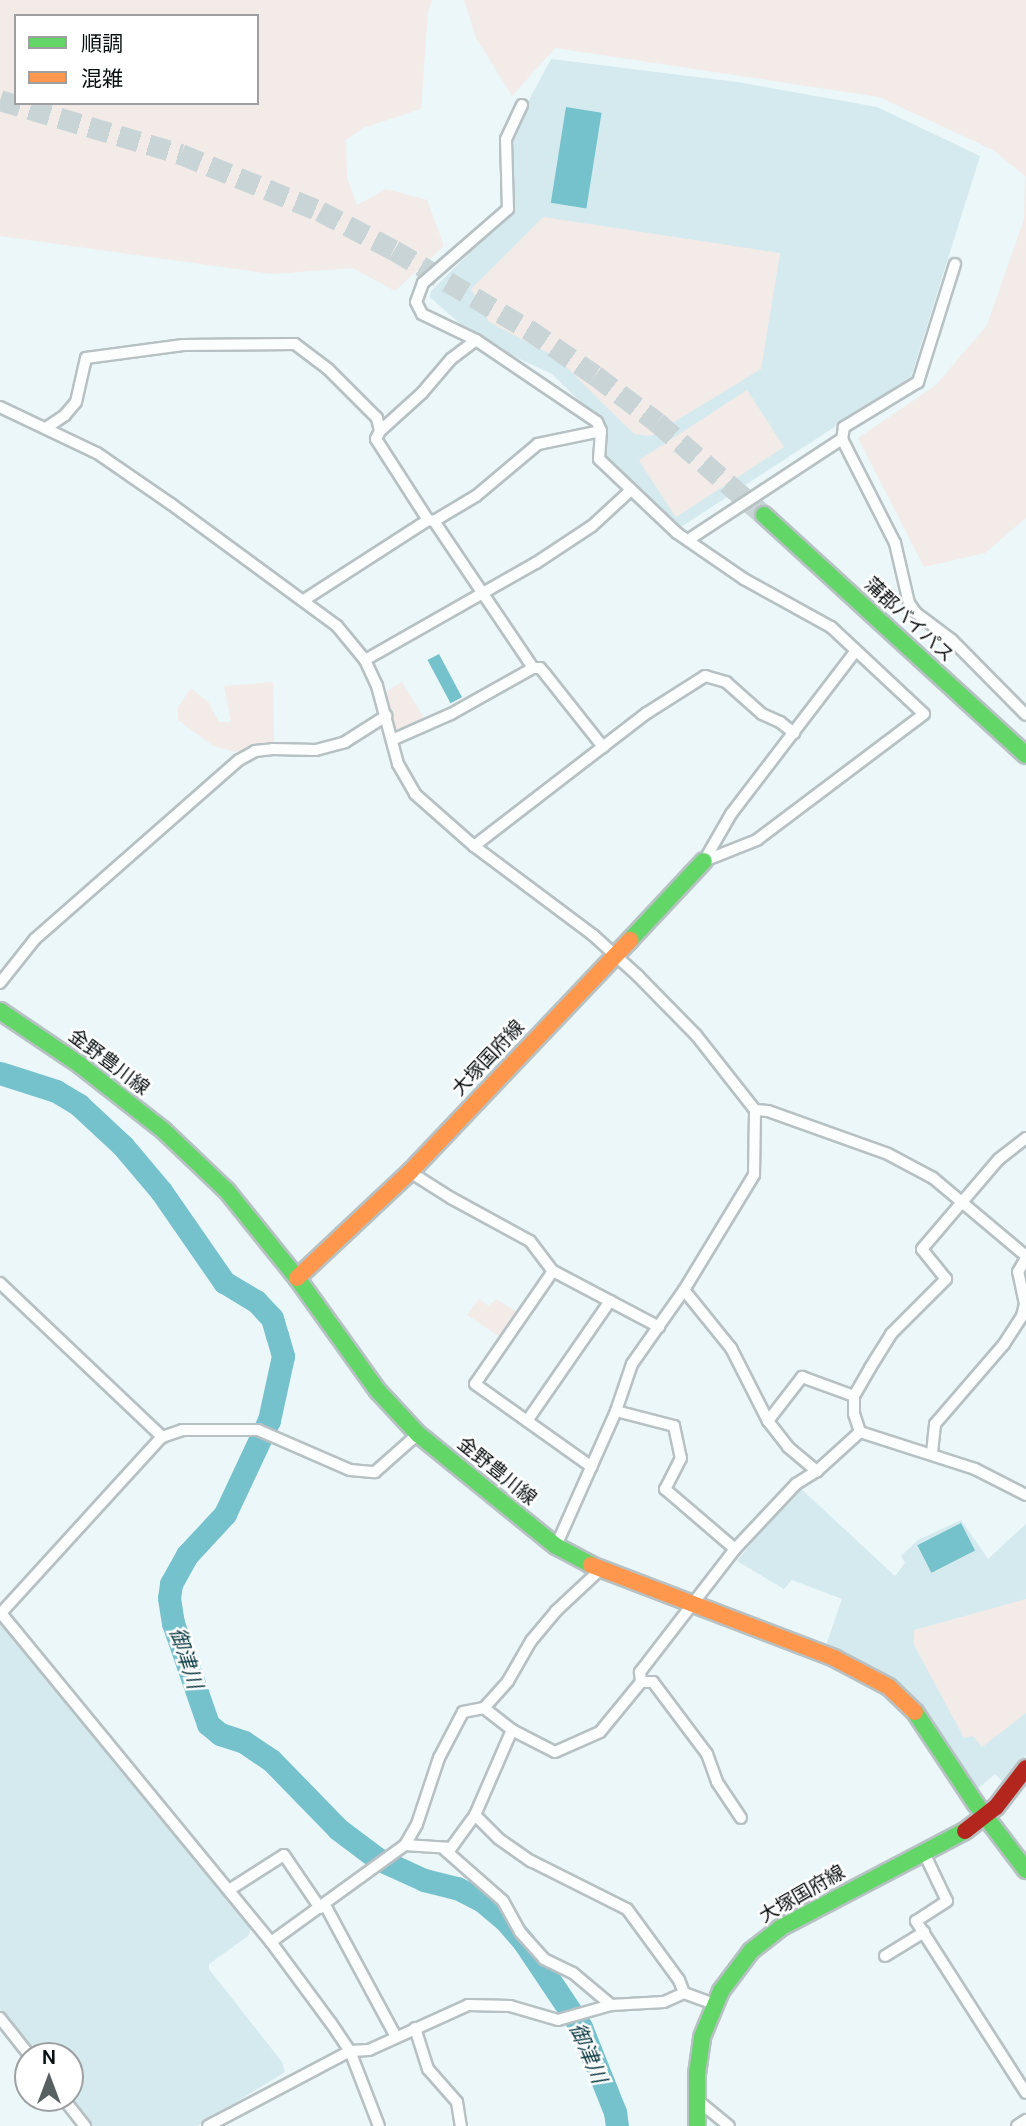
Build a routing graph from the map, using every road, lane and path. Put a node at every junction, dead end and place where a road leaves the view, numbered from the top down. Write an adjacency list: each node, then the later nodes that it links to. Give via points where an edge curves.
1 (522, 105): 3 (street, via 506,139 508,209 422,283 416,302 422,314)
2 (955, 264): 8 (street, via 918,382 844,427)
3 (476, 341): 6 (street, via 586,414); 7 (street, via 451,359)
4 (0, 407): 5 (street)
5 (46, 428): 7 (street, via 76,402 86,358 183,345 295,344 328,369 377,418); 13 (street, via 97,453)
6 (601, 430): 9 (street, via 599,459); 10 (street, via 538,444 476,496)
7 (380, 431): 10 (street, via 376,439)
8 (842, 439): 11 (street); 17 (street, via 895,543 909,603)
9 (631, 490): 11 (street); 12 (street, via 592,526 515,576)
10 (431, 520): 12 (street); 13 (street)
11 (688, 540): 14 (street, via 744,579 831,627)
12 (483, 590): 15 (street); 16 (street)
13 (304, 600): 15 (street, via 337,626)
14 (855, 652): 19 (street); 25 (street, via 923,714 757,840)
15 (365, 660): 18 (street)
16 (533, 668): 20 (street, via 451,714); 22 (street, via 540,668)
17 (1026, 715)
18 (386, 716): 20 (street); 27 (street, via 316,750 273,748 239,760 35,939)
19 (794, 733): 22 (street, via 762,714 726,682 705,677); 25 (street, via 731,814)
20 (392, 740): 24 (street, via 398,764 415,794)
21 (1026, 744): 23 (main road, 蒲郡バイパス, via 766,512)
22 (603, 747): 24 (street)
23 (1026, 755)
24 (474, 846): 26 (street)
25 (704, 861): 26 (main road, 大塚国府線)
26 (615, 955): 29 (street, via 696,1035); 31 (main road, 大塚国府線)
27 (0, 983)
28 (0, 1011): 35 (main road, 金野豊川線, via 80,1065 163,1130 227,1191)
29 (755, 1110): 32 (street, via 888,1154 933,1178); 37 (street, via 754,1175)
30 (1026, 1138): 32 (street, via 999,1159)
31 (410, 1172): 34 (street, via 530,1241); 35 (main road, 大塚国府線)
32 (962, 1204): 33 (street); 40 (street, via 922,1249 946,1279 891,1334)
33 (1026, 1257): 47 (street, via 1018,1272 1025,1304 1022,1316 1004,1345 935,1424)
34 (553, 1270): 38 (street); 42 (street, via 475,1384)
35 (297, 1278): 45 (main road, 金野豊川線, via 379,1391)
36 (0, 1283): 46 (street)
37 (684, 1290): 39 (street); 43 (street, via 731,1348)
38 (610, 1301): 39 (street); 42 (street)
39 (659, 1327): 41 (street, via 632,1364)
40 (854, 1396): 43 (street, via 803,1377); 44 (street)
41 (616, 1411): 48 (street); 52 (street, via 674,1426 681,1458 665,1489)
42 (527, 1421): 48 (street)
43 (768, 1421): 49 (street, via 788,1447)
44 (860, 1432): 47 (street); 49 (street)
45 (418, 1434): 46 (street, via 375,1472 350,1470 258,1430 182,1430); 51 (main road, 金野豊川線)
46 (162, 1437): 55 (street)
47 (932, 1453): 50 (street)
48 (592, 1467): 51 (street)
49 (817, 1471): 52 (street, via 796,1484)
50 (1026, 1495)
51 (556, 1546): 53 (main road, 金野豊川線)
52 (735, 1549): 54 (street)
53 (600, 1570): 54 (main road, 金野豊川線); 57 (street, via 556,1611 531,1641 509,1681)
54 (693, 1605): 56 (street, via 640,1672); 61 (main road, 金野豊川線, via 834,1658 889,1687 916,1713)
55 (1, 1612): 67 (street)
56 (641, 1682): 58 (street, via 600,1732 555,1752); 62 (street, via 653,1682 707,1754 717,1782)
57 (484, 1708): 58 (street); 63 (street, via 463,1712 439,1758)
58 (512, 1730): 60 (street)
59 (1026, 1768): 61 (main road, 大塚国府線)
60 (475, 1815): 64 (street); 72 (street, via 531,1861 627,1909)
61 (987, 1816): 65 (main road, 大塚国府線); 66 (main road, 金野豊川線)
62 (741, 1818)
63 (405, 1846): 64 (street); 68 (street)
64 (445, 1850): 74 (street, via 503,1901 520,1932 544,1959 573,1973)
65 (924, 1853): 69 (street, via 947,1900 916,1921); 73 (main road, 大塚国府線, via 766,1938 741,1962)
66 (1026, 1870)
67 (229, 1890): 68 (street, via 284,1855); 70 (street)
68 (322, 1906): 70 (street); 77 (street)
69 (924, 1932): 71 (street); 80 (street)
70 (271, 1942): 79 (street)
71 (885, 1956)
72 (684, 1993): 73 (street); 74 (street, via 664,2002)
73 (714, 2004): 81 (main road, 大塚国府線, via 698,2055)
74 (611, 2005): 76 (street, via 558,2020 510,2006 479,2004)
75 (0, 2018): 78 (street)
76 (415, 2028): 77 (street); 87 (street, via 428,2069 457,2102)
77 (396, 2037): 79 (street, via 369,2050)
78 (19, 2042)
79 (350, 2051): 85 (street); 86 (street)
80 (1026, 2093)
81 (697, 2100): 88 (main road, 大塚国府線); 89 (street)
82 (74, 2112): 84 (street)
83 (1026, 2120): 90 (street)
84 (85, 2126)
85 (208, 2126)
86 (379, 2126)
87 (461, 2126)
88 (697, 2126)
89 (729, 2126)
90 (1017, 2126)

